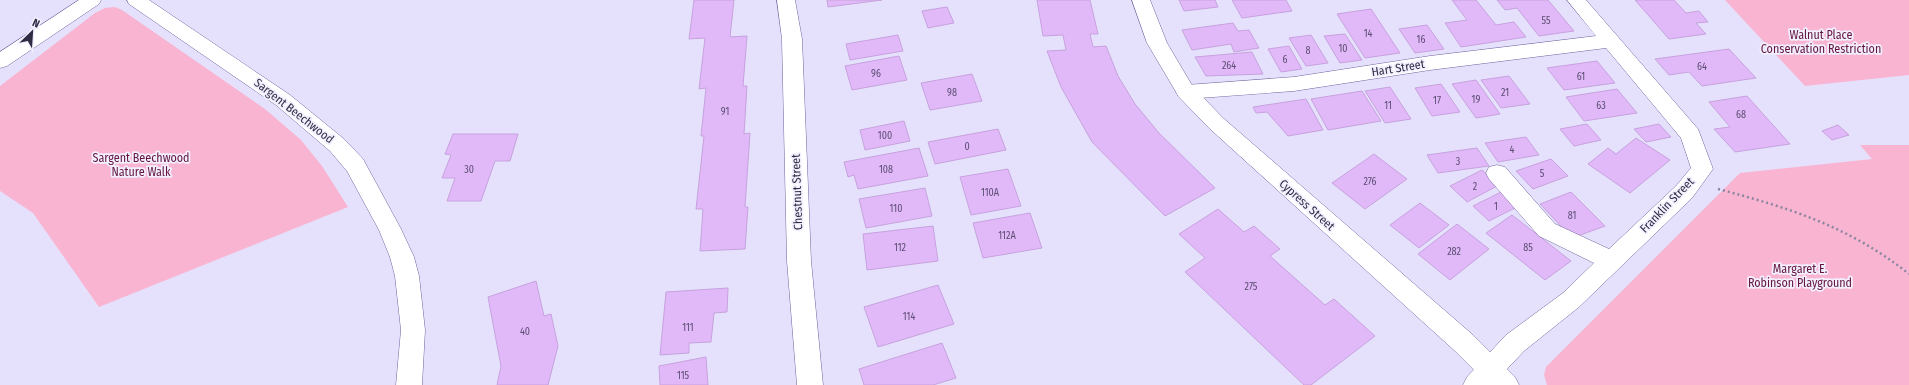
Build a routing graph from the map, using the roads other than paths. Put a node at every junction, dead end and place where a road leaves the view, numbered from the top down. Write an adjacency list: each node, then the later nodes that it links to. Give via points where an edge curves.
1 (92, 0): 7 (street)
2 (136, 0): 12 (street, Sargent Beechwood, via 283,100 337,145 355,165 390,229 407,276 413,330)
3 (786, 0): 13 (street, Chestnut Street, via 792,39 799,261)
4 (1141, 0): 8 (street, Cypress Street, via 1157,43)
5 (1576, 0): 6 (street, Franklin Street)
6 (1609, 41): 8 (street, Hart Street, via 1430,63 1294,84); 10 (street, Franklin Street, via 1691,135 1702,168 1684,192)
7 (0, 61)
8 (1186, 92): 11 (street, Cypress Street)
9 (1497, 173): 10 (street, via 1547,230)
10 (1611, 261): 11 (street, Franklin Street, via 1571,300 1515,343)
11 (1491, 380)
12 (409, 385)
13 (810, 385)

